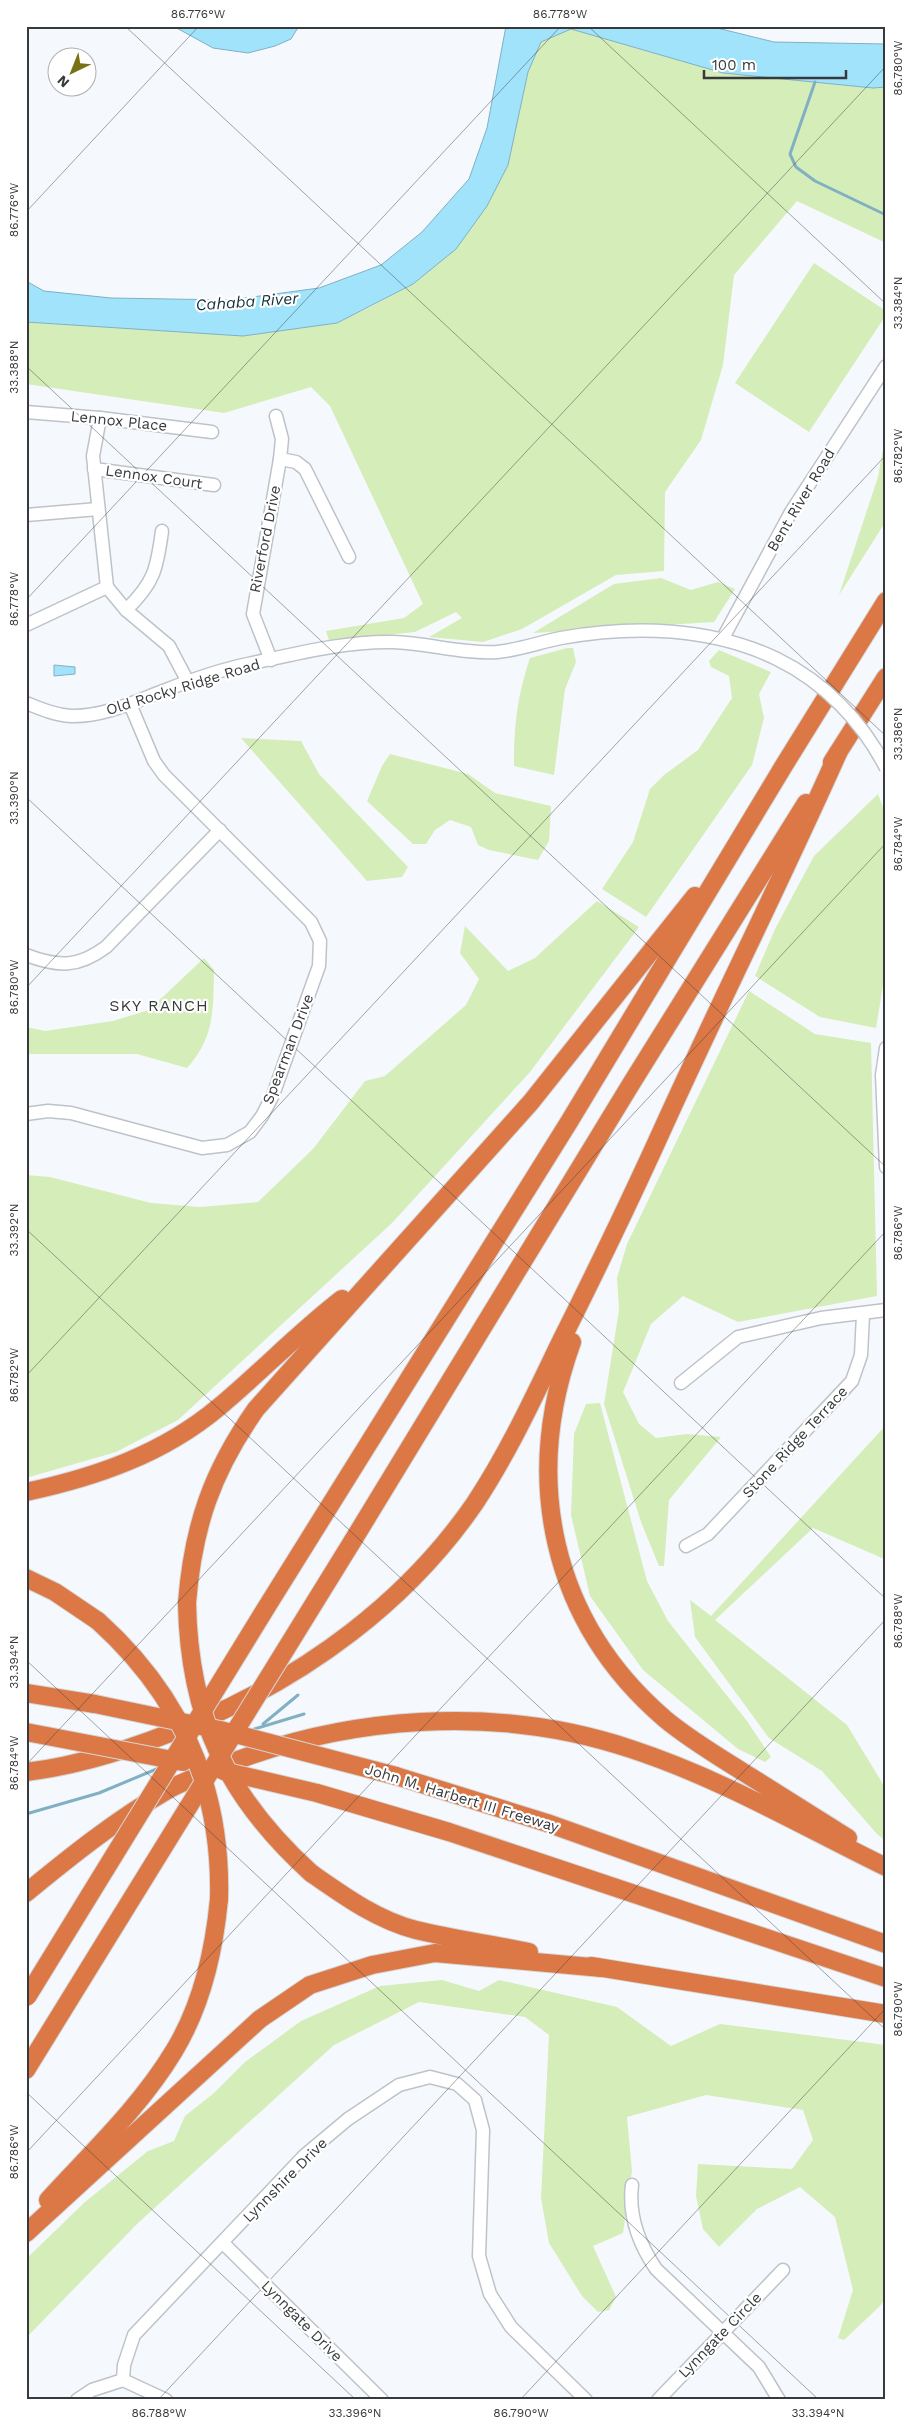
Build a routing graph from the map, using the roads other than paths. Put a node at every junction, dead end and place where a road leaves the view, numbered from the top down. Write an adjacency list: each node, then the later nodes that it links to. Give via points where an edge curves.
1 (886, 366): 17 (street, Bent River Road, via 791,512)
2 (26, 412): 4 (street, Lennox Place)
3 (276, 416): 6 (street, Riverford Drive, via 282,440)
4 (100, 418): 5 (street, Lennox Place); 7 (street, via 93,456)
5 (212, 432)
6 (280, 459): 12 (street, via 296,462 305,469); 18 (street, Riverford Drive, via 253,614)
7 (94, 469): 8 (street, Lennox Court); 9 (street)
8 (214, 485)
9 (98, 509): 10 (street); 13 (street)
10 (26, 515)
11 (162, 531): 15 (street, via 152,579)
12 (348, 556)
13 (107, 587): 15 (street); 16 (street)
14 (886, 601): 26 (highway)
15 (126, 610): 20 (street, via 170,646)
16 (26, 625)
17 (723, 638): 18 (street, Old Rocky Ridge Road, via 674,632 612,633 563,638 496,652 384,642); 24 (street, Old Rocky Ridge Road, bridge, via 777,659 814,681 865,734)
18 (271, 660): 20 (street, Old Rocky Ridge Road)
19 (886, 677): 23 (highway)
20 (188, 682): 22 (street, Old Rocky Ridge Road)
21 (26, 703): 22 (street, Old Rocky Ridge Road, via 69,716 99,713)
22 (130, 704): 25 (street, Spearman Drive, via 154,761 177,789)
23 (838, 754): 31 (highway); 50 (highway, bridge, via 734,916)
24 (886, 768)
25 (220, 830): 27 (street, via 106,947 94,955 81,961 59,964); 29 (street, Spearman Drive, via 312,922 320,941 316,977 273,1095 259,1120 238,1140 202,1148 71,1113 48,1111)
26 (745, 830): 32 (highway, via 531,1102); 48 (highway, bridge, via 554,1146)
27 (26, 955)
28 (886, 1048): 30 (street, via 882,1075)
29 (26, 1114)
30 (886, 1166)
31 (600, 1264): 41 (highway, via 514,1439 488,1483 432,1558 385,1604 350,1634 295,1672 229,1708 156,1739 95,1758); 42 (highway, via 555,1394 548,1448 551,1522 566,1578 580,1610 611,1661 665,1719 705,1748)
32 (380, 1269): 36 (highway, via 326,1311 218,1408 185,1431 145,1455 102,1473); 46 (highway, bridge, via 256,1409 218,1471 205,1504 190,1563 187,1602 192,1670 199,1703 212,1739 250,1809 311,1873 352,1902 415,1930)
33 (886, 1310): 34 (street)
34 (863, 1314): 35 (street, via 822,1318 738,1337); 37 (street, Stone Ridge Terrace, via 860,1355 852,1381 708,1534)
35 (681, 1383)
36 (26, 1492)
37 (686, 1546)
38 (26, 1578): 52 (highway, bridge, via 55,1592 98,1621 149,1675 182,1725 204,1781 216,1830 220,1874 213,1948 197,2002 174,2052 149,2087)
39 (26, 1693): 45 (highway, John M. Harbert III Freeway, bridge, via 220,1730 396,1776 547,1823)
40 (26, 1732): 47 (highway, bridge, via 154,1755 317,1794 449,1832)
41 (26, 1772)
42 (886, 1861)
43 (886, 1867): 44 (highway, via 736,1792 630,1748 565,1732 514,1725 421,1722 335,1732 254,1753 167,1790 81,1847)
44 (26, 1893)
45 (886, 1944)
46 (602, 1968): 49 (highway); 53 (highway, via 435,1953 372,1966 310,1985 260,2019)
47 (886, 1978)
48 (27, 1997)
49 (886, 2014)
50 (26, 2070)
51 (632, 2186): 56 (street, via 635,2231 644,2251 656,2270)
52 (26, 2224)
53 (26, 2233)
54 (223, 2243): 57 (street, Lynnshire Drive, via 134,2335 124,2365); 60 (street, Lynngate Drive); 61 (street, Lynnshire Drive, via 305,2156 348,2119 399,2085 430,2077 457,2084 474,2100 483,2130 479,2256 490,2294 511,2327)
55 (783, 2270): 56 (street, Lynngate Circle)
56 (722, 2333): 62 (street, Lynngate Circle); 63 (street, via 759,2367)
57 (123, 2380): 58 (street, via 92,2390); 59 (street)
58 (77, 2400)
59 (166, 2400)
60 (382, 2400)
61 (586, 2400)
62 (658, 2400)
63 (779, 2400)

